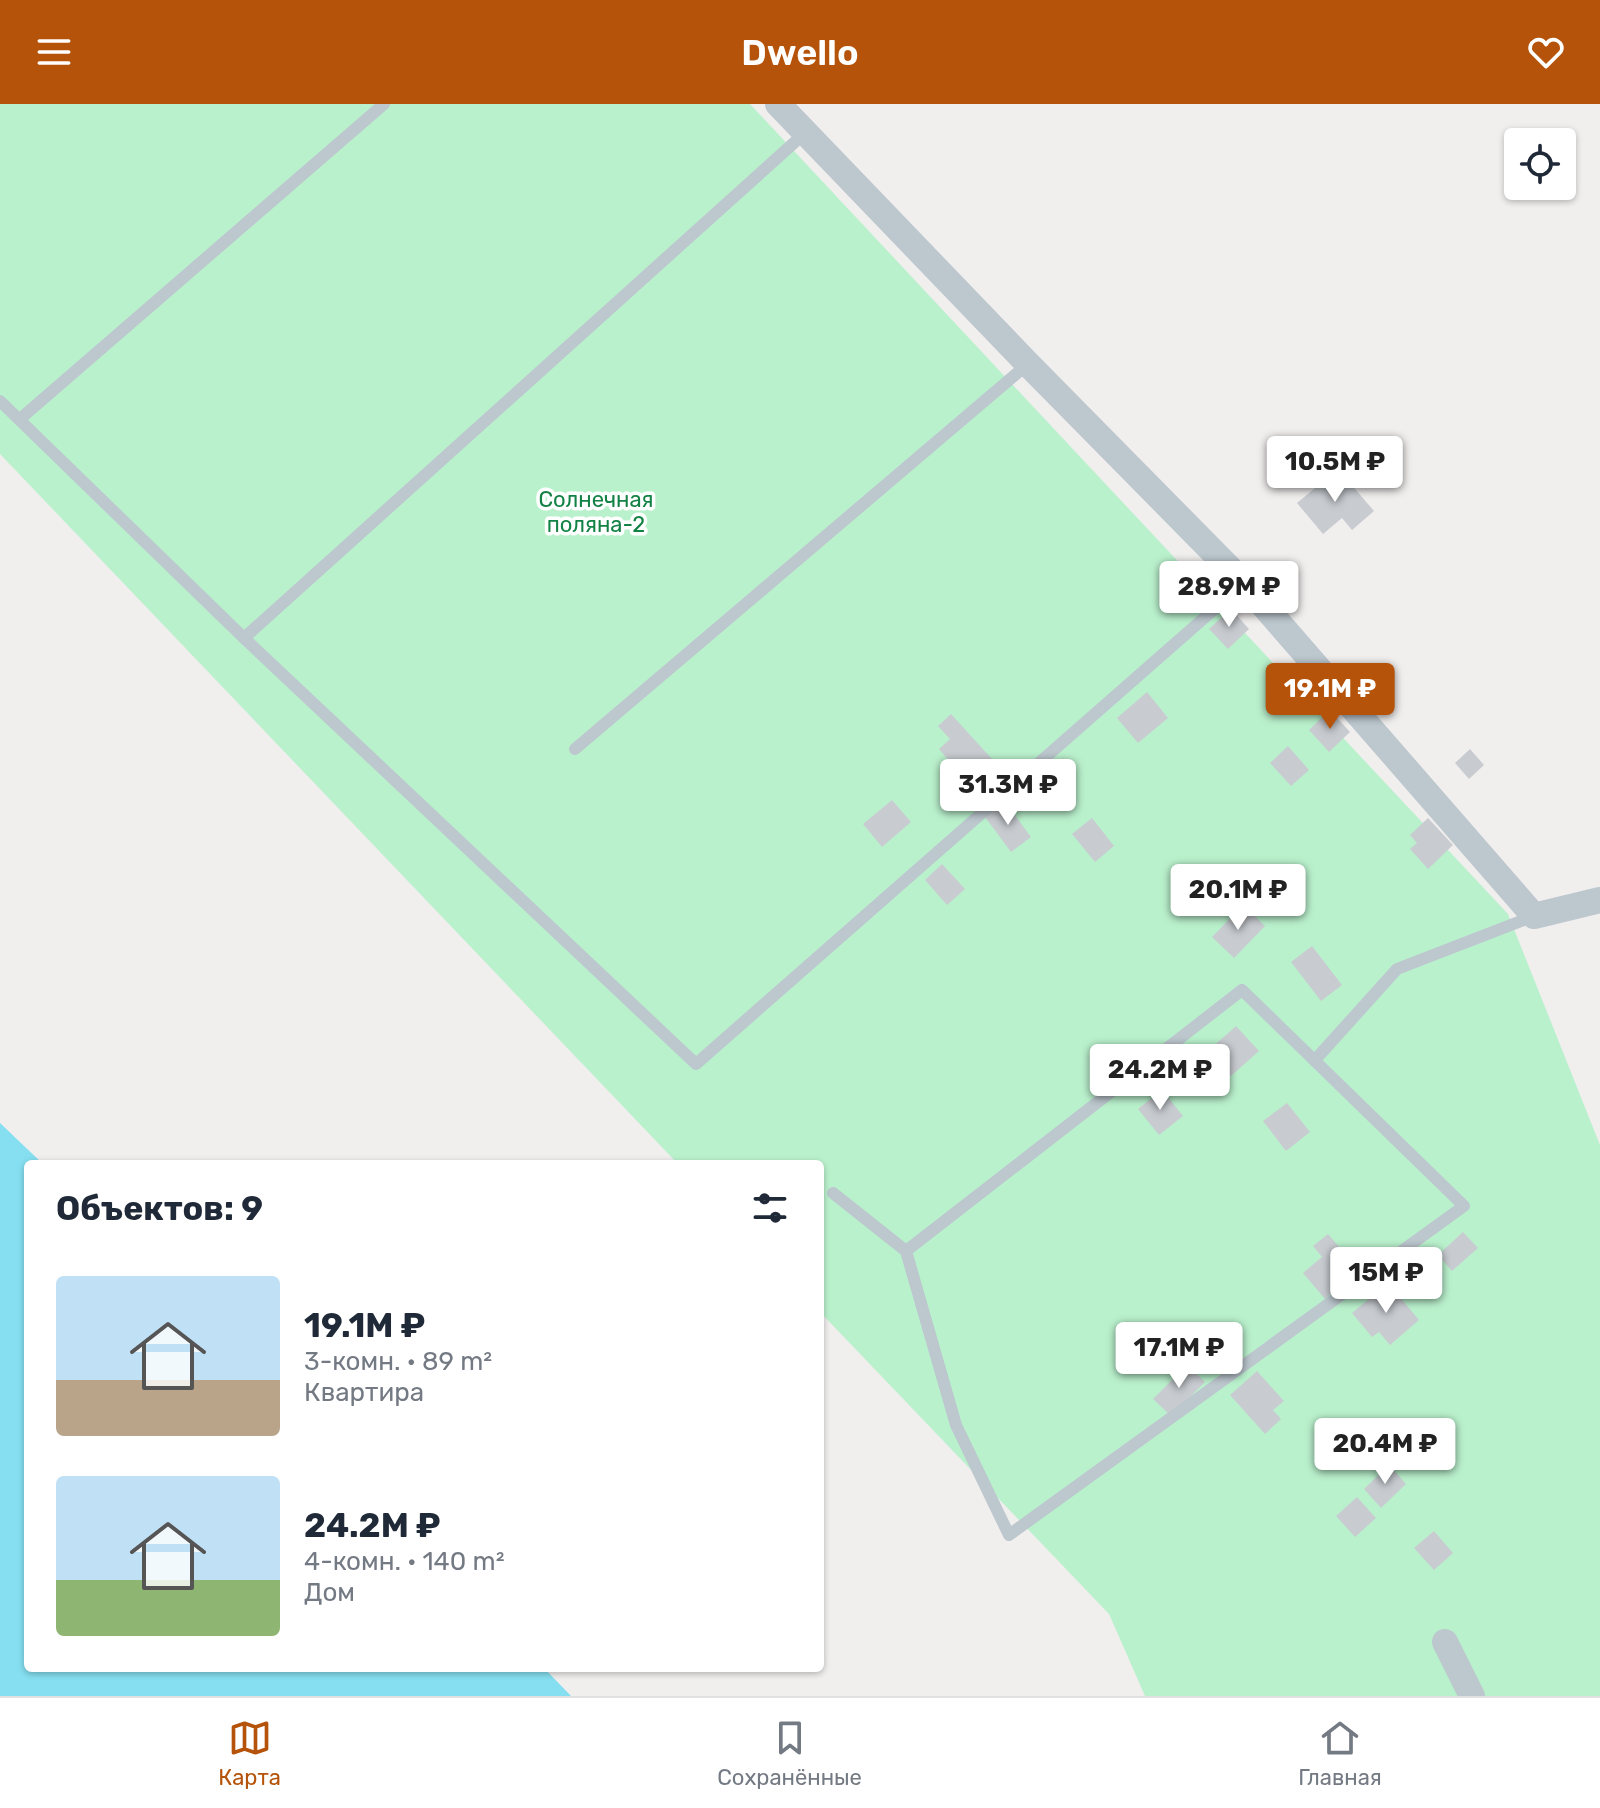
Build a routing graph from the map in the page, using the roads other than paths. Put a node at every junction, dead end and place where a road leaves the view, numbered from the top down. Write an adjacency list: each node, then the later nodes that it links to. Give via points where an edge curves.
1 (384, 104): 6 (lane)
2 (778, 104): 3 (street)
3 (806, 132): 4 (street); 8 (lane)
4 (1028, 364): 7 (street); 9 (lane)
5 (0, 401): 6 (lane)
6 (20, 419): 8 (lane)
7 (1244, 583): 8 (lane, via 696,1064); 11 (street)
8 (244, 638)
9 (575, 749)
10 (1600, 900): 11 (street)
11 (1534, 916): 12 (lane, via 1397,969)
12 (1315, 1060): 14 (lane, via 1242,990); 14 (lane, via 1464,1206 1009,1535 956,1425)
13 (833, 1193): 14 (lane)
14 (906, 1251)
15 (1445, 1642): 16 (street)
16 (1472, 1696)

